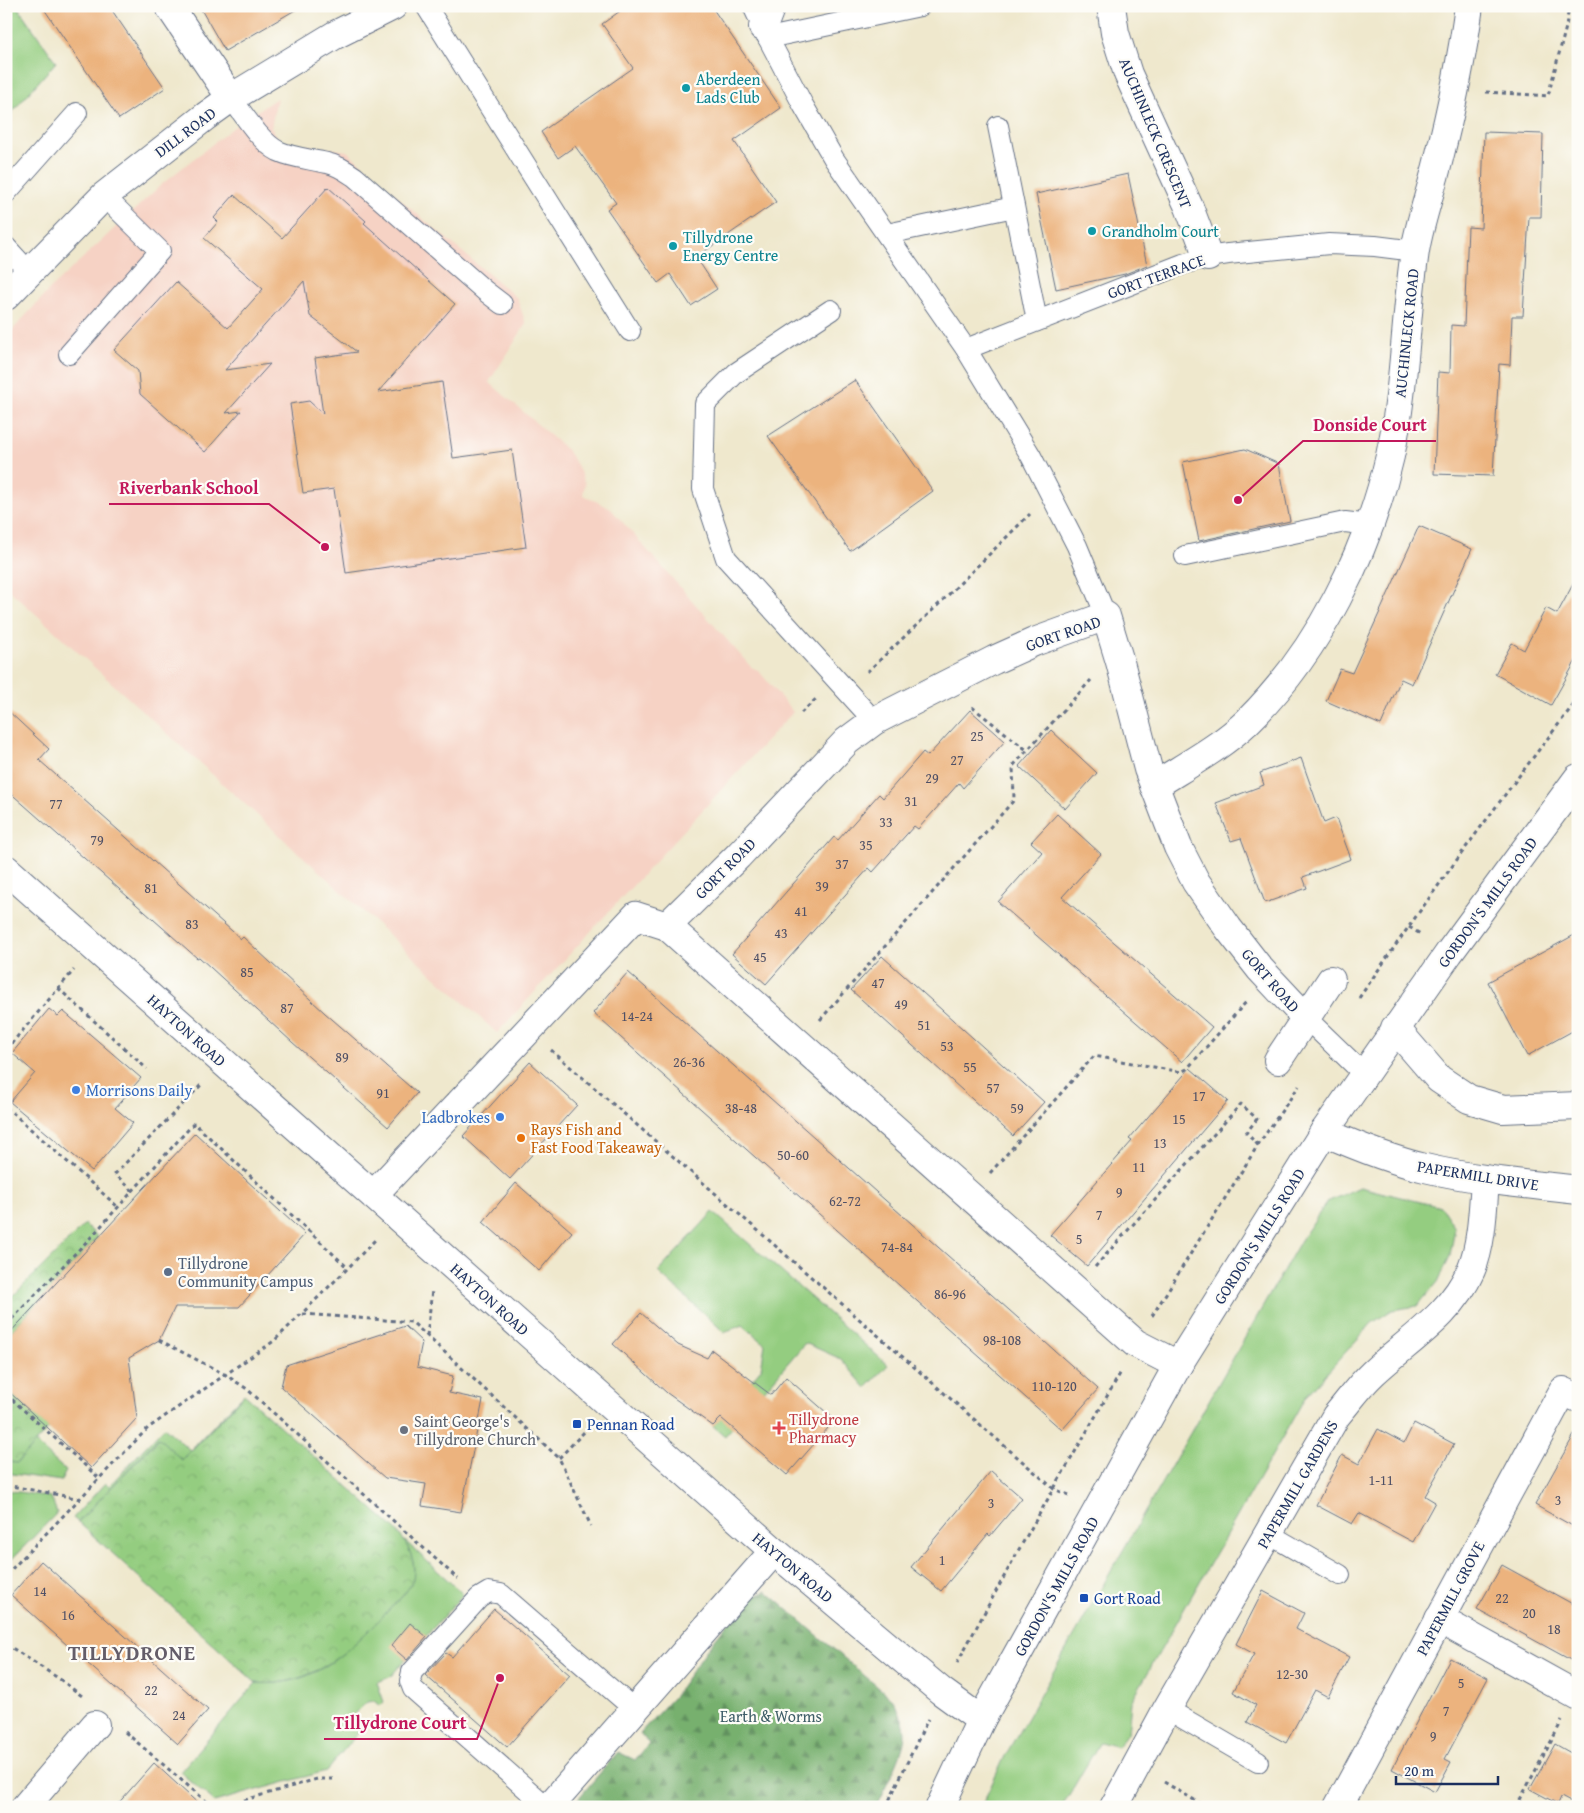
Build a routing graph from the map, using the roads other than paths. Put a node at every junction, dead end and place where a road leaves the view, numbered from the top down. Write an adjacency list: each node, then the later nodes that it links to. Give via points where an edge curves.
1 (169, 6): 8 (street)
2 (393, 6): 8 (street, DILL ROAD, via 335,35)
3 (426, 6): 23 (lane)
4 (920, 6): 7 (lane)
5 (1111, 6): 17 (street, AUCHINLECK CRESCENT, via 1115,33 1128,74 1189,207)
6 (1469, 6): 16 (street, AUCHINLECK ROAD, via 1448,124)
7 (764, 19): 14 (lane, via 803,105 834,159)
8 (231, 98): 12 (street, DILL ROAD); 20 (lane, via 275,150 342,168)
9 (77, 113): 11 (lane)
10 (998, 126): 13 (lane)
11 (6, 193)
12 (104, 196): 18 (street, DILL ROAD); 25 (lane, via 160,251)
13 (1014, 207): 14 (lane); 22 (lane)
14 (887, 234): 24 (lane)
15 (6, 247): 18 (lane)
16 (1415, 251): 17 (lane, GORT TERRACE, via 1329,244); 26 (street, AUCHINLECK ROAD, via 1390,456)
17 (1208, 257): 22 (lane, GORT TERRACE)
18 (29, 272): 19 (street, DILL ROAD)
19 (6, 296)
20 (502, 304)
21 (831, 310): 29 (lane, via 736,373 705,404 703,489 726,558)
22 (1037, 321): 24 (lane, GORT TERRACE)
23 (630, 332)
24 (966, 349): 28 (lane, via 1014,426 1051,495 1077,546)
25 (70, 354)
26 (1370, 525): 27 (lane, via 1346,522); 31 (street, AUCHINLECK ROAD, via 1332,606 1310,644 1275,691 1247,722 1219,745)
27 (1185, 556)
28 (1106, 616): 29 (street, GORT ROAD, via 1034,642); 31 (street, GORT ROAD)
29 (874, 721): 33 (street, GORT ROAD, via 847,741)
30 (1578, 778): 36 (street, GORDON'S MILLS ROAD)
31 (1154, 786): 35 (street, GORT ROAD, via 1196,882 1260,969)
32 (8, 872): 43 (street, HAYTON ROAD)
33 (667, 926): 43 (street, via 636,916); 44 (street, via 1135,1343)
34 (1332, 980): 35 (street, GORT ROAD)
35 (1306, 1018): 37 (street, GORT ROAD); 38 (lane)
36 (1395, 1028): 38 (street, GORDON'S MILLS ROAD); 39 (street, via 1439,1079 1469,1098 1503,1109)
37 (1278, 1060)
38 (1364, 1075): 40 (street, GORDON'S MILLS ROAD)
39 (1578, 1106)
40 (1324, 1132): 41 (street, PAPERMILL DRIVE, via 1405,1163); 44 (street, GORDON'S MILLS ROAD)
41 (1485, 1180): 42 (street, PAPERMILL DRIVE); 46 (street, PAPERMILL GARDENS, via 1480,1232 1472,1269 1455,1300 1423,1332 1372,1374 1336,1416)
42 (1578, 1190)
43 (374, 1194): 47 (street, HAYTON ROAD)
44 (1178, 1365): 53 (street, GORDON'S MILLS ROAD)
45 (1570, 1395): 49 (street, PAPERMILL GROVE)
46 (1267, 1533): 48 (lane); 52 (street, PAPERMILL GARDENS)
47 (774, 1551): 51 (street); 53 (street, HAYTON ROAD, via 941,1691)
48 (1340, 1575)
49 (1438, 1619): 50 (street); 60 (street, PAPERMILL GROVE)
50 (1577, 1695)
51 (634, 1709): 57 (street); 57 (lane, via 501,1594 489,1592 479,1598 412,1672 413,1690)
52 (1167, 1709): 55 (lane); 59 (street, PAPERMILL GARDENS)
53 (981, 1720): 58 (street, GORDON'S MILLS ROAD)
54 (95, 1725): 56 (street)
55 (1258, 1762)
56 (25, 1807)
57 (548, 1807)
58 (940, 1807)
59 (1114, 1807)
60 (1338, 1807)

